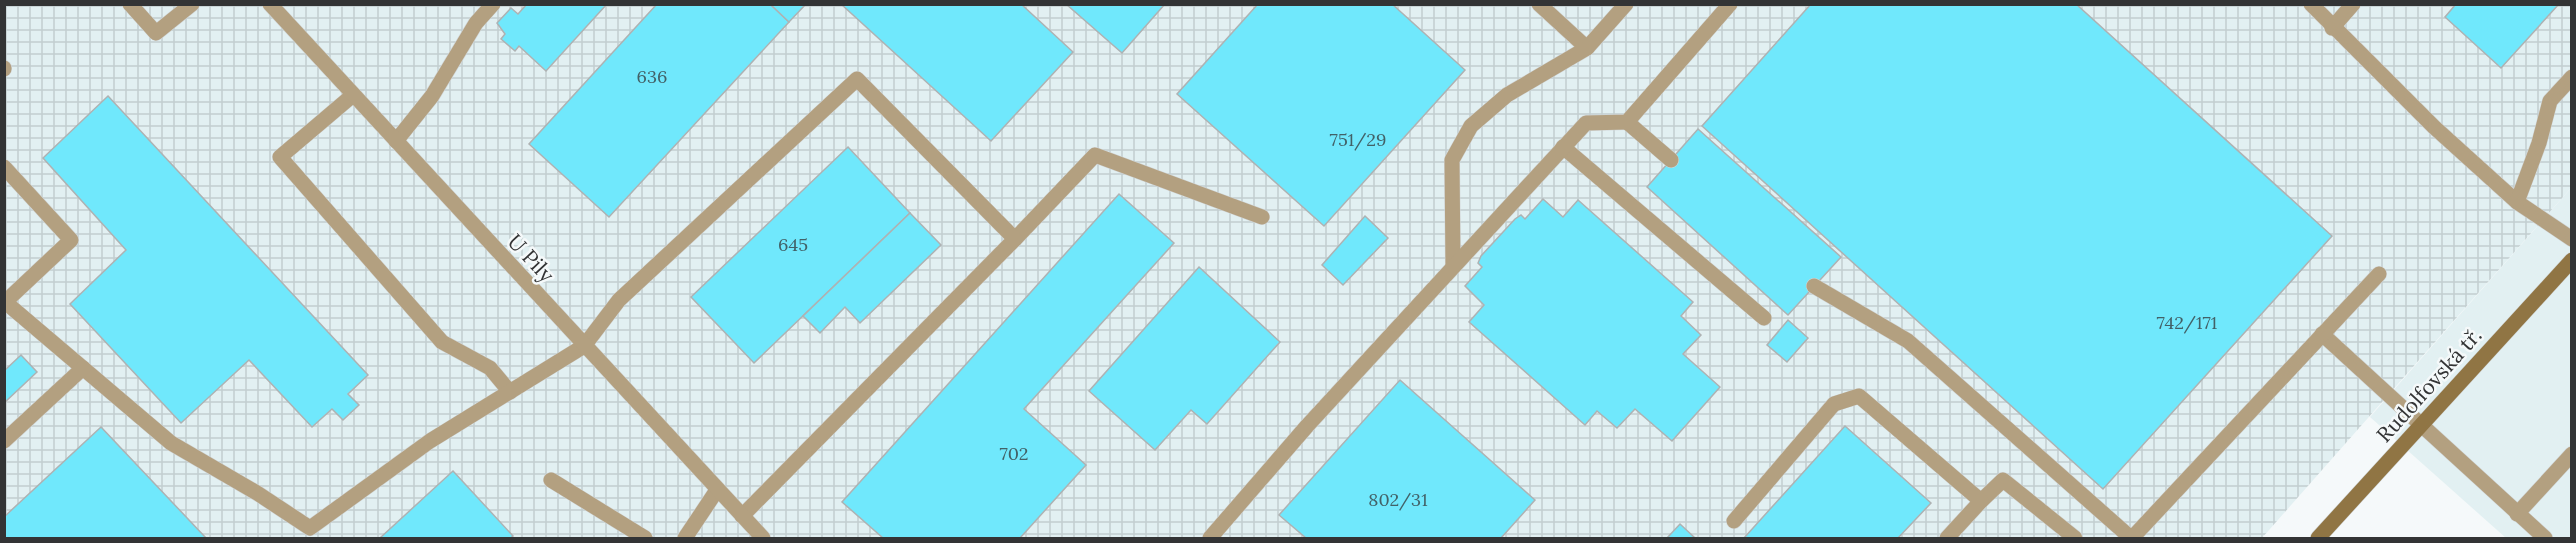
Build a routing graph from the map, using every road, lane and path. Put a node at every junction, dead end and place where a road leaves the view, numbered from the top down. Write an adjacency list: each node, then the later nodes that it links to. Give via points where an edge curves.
1 (130, 4): 2 (street, via 156,33)
2 (192, 4)
3 (270, 4): 13 (street, U Pily)
4 (494, 4): 15 (street, via 476,23 432,96)
5 (1539, 4): 11 (street)
6 (1626, 4): 11 (street)
7 (1730, 4): 14 (street)
8 (2311, 4): 10 (street)
9 (2354, 4): 10 (street)
10 (2332, 28): 19 (street)
11 (1587, 48): 24 (street, via 1507,94 1472,126 1452,160)
12 (2571, 77): 19 (street, via 2550,101)
13 (353, 94): 15 (street, U Pily); 32 (street, via 280,157 442,342 490,368)
14 (1627, 122): 16 (street, via 1586,123); 17 (street)
15 (396, 141): 30 (street, U Pily)
16 (1563, 147): 24 (street); 28 (street)
17 (1671, 160)
18 (4, 167): 27 (street, via 71,240)
19 (2517, 202): 22 (street)
20 (1262, 216): 21 (street, via 1095,155)
21 (1016, 239): 30 (street, via 857,79 619,300); 40 (street)
22 (2571, 239)
23 (2571, 260): 33 (main road, Rudolfovská tř.)
24 (1454, 266): 46 (street)
25 (2379, 274): 29 (street)
26 (1814, 286): 49 (street, via 1908,341)
27 (5, 301): 31 (street)
28 (1764, 318)
29 (2322, 334): 33 (street); 49 (street)
30 (584, 346): 32 (street); 37 (street, U Pily)
31 (83, 368): 34 (street); 42 (street, via 171,443 257,493)
32 (510, 392): 42 (street, via 430,441)
33 (2422, 425): 39 (street); 50 (main road, Rudolfovská tř.)
34 (4, 441)
35 (2571, 454): 39 (street)
36 (551, 480): 43 (street)
37 (717, 490): 40 (street, U Pily); 44 (street)
38 (1981, 501): 41 (street, via 1859,396 1834,404); 47 (street); 48 (street, via 2003,480)
39 (2517, 514): 51 (street)
40 (742, 516): 45 (street, U Pily)
41 (1734, 521)
42 (304, 533)
43 (645, 538)
44 (686, 538)
45 (763, 538)
46 (1210, 538)
47 (1947, 538)
48 (2075, 538)
49 (2131, 538)
50 (2318, 538)
51 (2545, 538)

